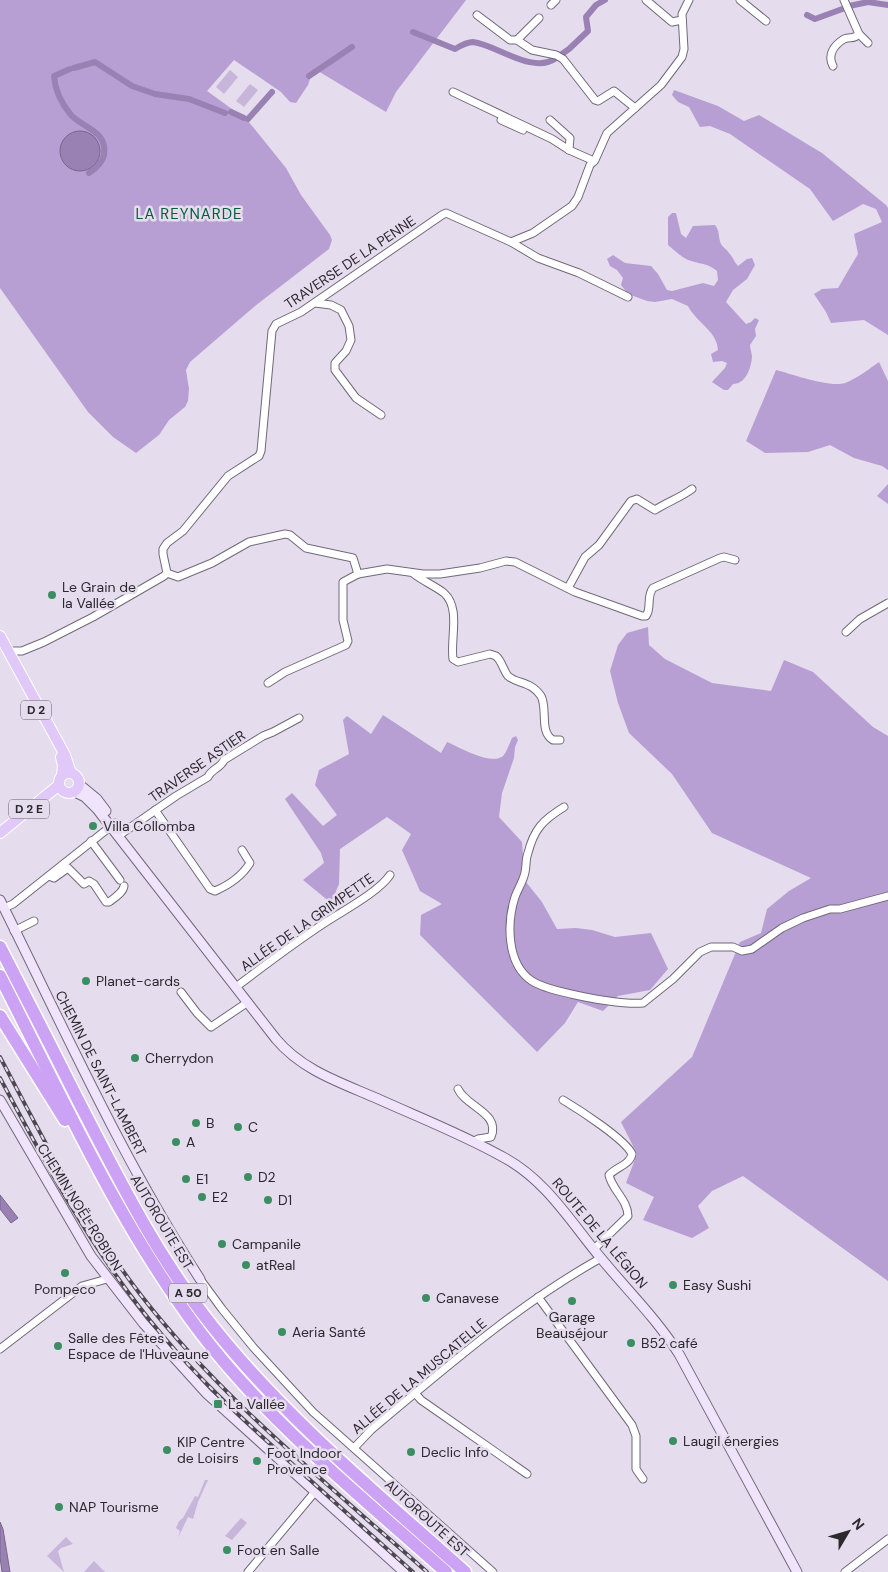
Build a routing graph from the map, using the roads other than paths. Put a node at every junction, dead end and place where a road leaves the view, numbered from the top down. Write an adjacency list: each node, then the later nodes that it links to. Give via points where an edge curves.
1 (646, 0): 7 (street, via 672,22)
2 (689, 0): 7 (street)
3 (740, 0): 8 (street)
4 (844, 0): 9 (street)
5 (477, 15): 10 (street, via 510,40)
6 (539, 18): 10 (street)
7 (682, 20): 14 (street, via 682,57 661,85)
8 (766, 21)
9 (859, 34): 11 (street); 12 (street, via 854,39 844,39 833,49 830,62)
10 (517, 40): 14 (street, via 532,50 563,59 595,100 614,91)
11 (868, 44)
12 (833, 66)
13 (453, 92): 17 (street, via 552,138)
14 (634, 108): 18 (street, via 607,133)
15 (501, 120): 17 (street)
16 (550, 120): 17 (street, via 570,138)
17 (569, 150): 18 (street)
18 (594, 161): 19 (street, via 572,206 533,232)
19 (511, 242): 20 (street, via 538,258 579,273); 21 (street, TRAVERSE DE LA PENNE, via 446,213)
20 (628, 297)
21 (314, 303): 22 (street, via 331,304 341,310 349,326 351,340 335,363 335,370 356,398); 26 (street, TRAVERSE DE LA PENNE, via 276,324 272,332 259,456 228,476 183,531 163,548)
22 (381, 415)
23 (692, 489): 28 (street, via 655,510 637,499 631,501 600,545 585,557)
24 (735, 560): 28 (street, via 720,558 653,588 646,616)
25 (412, 572): 27 (street, via 387,569); 28 (street, via 440,574 506,561 515,562); 37 (street, via 450,600 453,659 458,662 490,654 496,656 506,674 525,682 540,696 547,734 553,740)
26 (167, 573): 27 (street, via 178,577 249,542 285,534 314,551 354,558); 33 (street, via 161,580 93,617)
27 (358, 574): 35 (street, via 343,582 346,645)
28 (568, 588)
29 (888, 603): 30 (street)
30 (846, 632)
31 (0, 636): 32 (main road, D 2)
32 (3, 647): 33 (street); 34 (main road, D 2); 38 (main road, D 2, via 61,756)
33 (22, 651): 34 (street)
34 (15, 662): 38 (main road, D 2, via 65,755)
35 (268, 683)
36 (299, 718): 42 (street, TRAVERSE ASTIER, via 224,760 208,777)
37 (560, 740)
38 (67, 774): 39 (main road); 40 (main road, via 77,776)
39 (59, 786): 40 (main road, via 64,792 71,793); 44 (main road, D 2 E)
40 (77, 788): 43 (main road, ROUTE DE LA LÉGION, via 97,799)
41 (564, 807): 50 (street, via 540,825 533,838 525,875 515,896 510,937 523,974 532,981 562,992 643,1003 674,979 700,952 711,947 733,947 742,951 803,918)
42 (155, 810): 45 (street, TRAVERSE ASTIER); 47 (street, via 210,889 215,891 224,887 245,872 250,863)
43 (113, 825): 45 (main road, ROUTE DE LA LÉGION); 46 (street)
44 (0, 833)
45 (121, 834): 56 (main road, ROUTE DE LA LÉGION)
46 (92, 841): 49 (street); 49 (street, via 122,883 124,889 118,895 106,902 94,884 84,884 68,868 54,878)
47 (242, 850)
48 (390, 875): 56 (street, ALLÉE DE LA GRIMPETTE, via 386,882)
49 (49, 876): 51 (street, via 13,904)
50 (888, 896)
51 (2, 904): 53 (main road, CHEMIN DE SAINT-LAMBERT)
52 (34, 921): 53 (street)
53 (14, 931): 68 (main road, CHEMIN DE SAINT-LAMBERT, via 150,1199)
54 (0, 947): 80 (highway, AUTOROUTE EST / A 50, via 134,1207 206,1319 294,1418)
55 (0, 976): 64 (highway, AUTOROUTE EST / A 50)
56 (236, 987): 58 (main road, ROUTE DE LA LÉGION)
57 (181, 992): 58 (street, via 211,1027)
58 (248, 1002): 63 (main road, ROUTE DE LA LÉGION, via 289,1053 318,1073)
59 (0, 1016): 64 (highway)
60 (458, 1090): 63 (street, via 492,1123 491,1136)
61 (0, 1100): 67 (main road, CHEMIN NOËL ROBION)
62 (563, 1100): 65 (street, via 622,1142 632,1154 631,1159 609,1175 628,1216)
63 (473, 1142): 65 (main road, ROUTE DE LA LÉGION, via 517,1165 541,1184)
64 (121, 1211): 79 (highway, AUTOROUTE EST / A 50, via 167,1286 227,1365 324,1464)
65 (594, 1249): 66 (main road, ROUTE DE LA LÉGION)
66 (601, 1258): 69 (street, ALLÉE DE LA MUSCATELLE); 82 (main road, ROUTE DE LA LÉGION, via 669,1339)
67 (108, 1279): 70 (street, via 82,1286); 75 (main road, CHEMIN NOËL ROBION, via 142,1323 207,1394)
68 (200, 1279): 72 (street, via 274,1372)
69 (538, 1297): 71 (street, ALLÉE DE LA MUSCATELLE); 74 (street, via 632,1425 636,1436 636,1469)
70 (0, 1350)
71 (415, 1394): 72 (street, ALLÉE DE LA MUSCATELLE); 73 (street)
72 (354, 1448): 81 (street)
73 (527, 1474)
74 (643, 1479)
75 (314, 1493): 77 (street); 78 (main road, CHEMIN NOËL ROBION)
76 (888, 1538): 83 (street)
77 (248, 1572)
78 (404, 1572)
79 (446, 1572)
80 (465, 1572)
81 (493, 1572)
82 (797, 1572)
83 (845, 1572)

